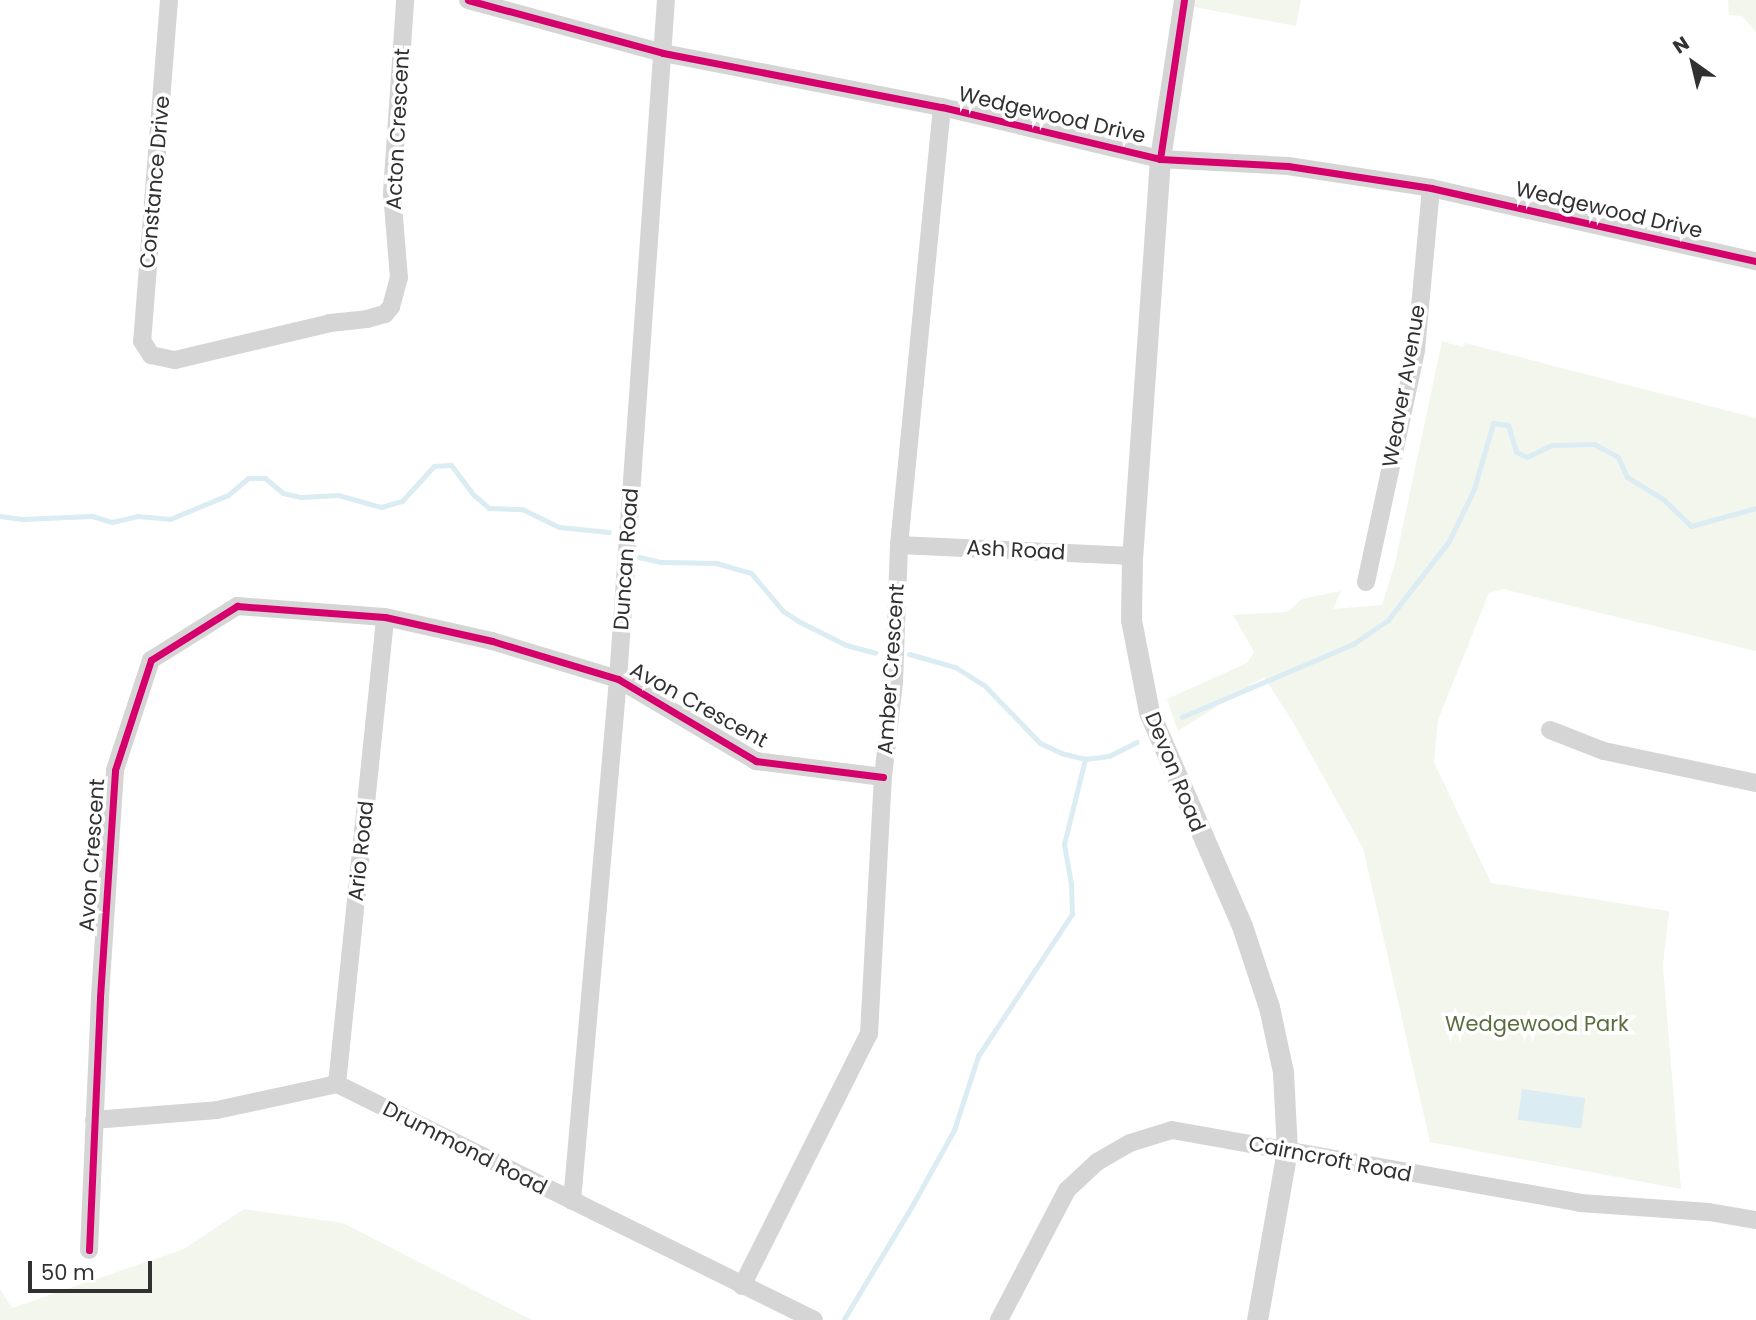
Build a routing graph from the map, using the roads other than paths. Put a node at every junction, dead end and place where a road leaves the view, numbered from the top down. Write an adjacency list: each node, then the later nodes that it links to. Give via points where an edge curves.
1 (169, 0): 11 (street, Constance Drive, via 142,341)
2 (405, 0): 11 (street, Acton Crescent, via 392,193 399,278 391,307 385,314 367,319 175,360)
3 (468, 0): 6 (street, Wedgewood Drive)
4 (666, 0): 6 (street, Duncan Road)
5 (1184, 0): 8 (street, Devon Road)
6 (663, 53): 7 (street, Wedgewood Drive); 16 (street, Duncan Road)
7 (942, 107): 8 (street, Wedgewood Drive); 12 (street, Amber Crescent)
8 (1160, 159): 9 (street, Wedgewood Drive, via 1288,166); 13 (street, Devon Road)
9 (1431, 188): 10 (street, Wedgewood Drive); 14 (street, Weaver Avenue, via 1416,350)
10 (1756, 261)
11 (157, 358)
12 (899, 545): 13 (street, Ash Road); 18 (street, Amber Crescent, via 894,682)
13 (1132, 556): 22 (street, Devon Road, via 1131,620 1149,712 1242,926 1269,1007 1283,1072)
14 (1366, 582)
15 (385, 617): 16 (street, Avon Crescent, via 492,640); 20 (street, Ario Road); 21 (street, Avon Crescent, via 237,606 151,660 115,770)
16 (618, 679): 18 (street, Avon Crescent, via 756,761); 23 (street, Duncan Road)
17 (1550, 730): 19 (street, via 1604,751)
18 (883, 777): 26 (street, Amber Crescent, via 869,1034)
19 (1756, 783)
20 (337, 1084): 21 (street, via 216,1110); 23 (street, Drummond Road)
21 (94, 1120): 25 (street, Avon Crescent)
22 (1287, 1150): 24 (street, Cairncroft Road, via 1580,1203); 28 (street, Cairncroft Road, via 1172,1130 1129,1143 1068,1190); 29 (street, Devon Road)
23 (572, 1201): 26 (street, Drummond Road)
24 (1756, 1220)
25 (89, 1250)
26 (742, 1286): 27 (street, Drummond Road)
27 (814, 1320)
28 (999, 1320)
29 (1257, 1320)

